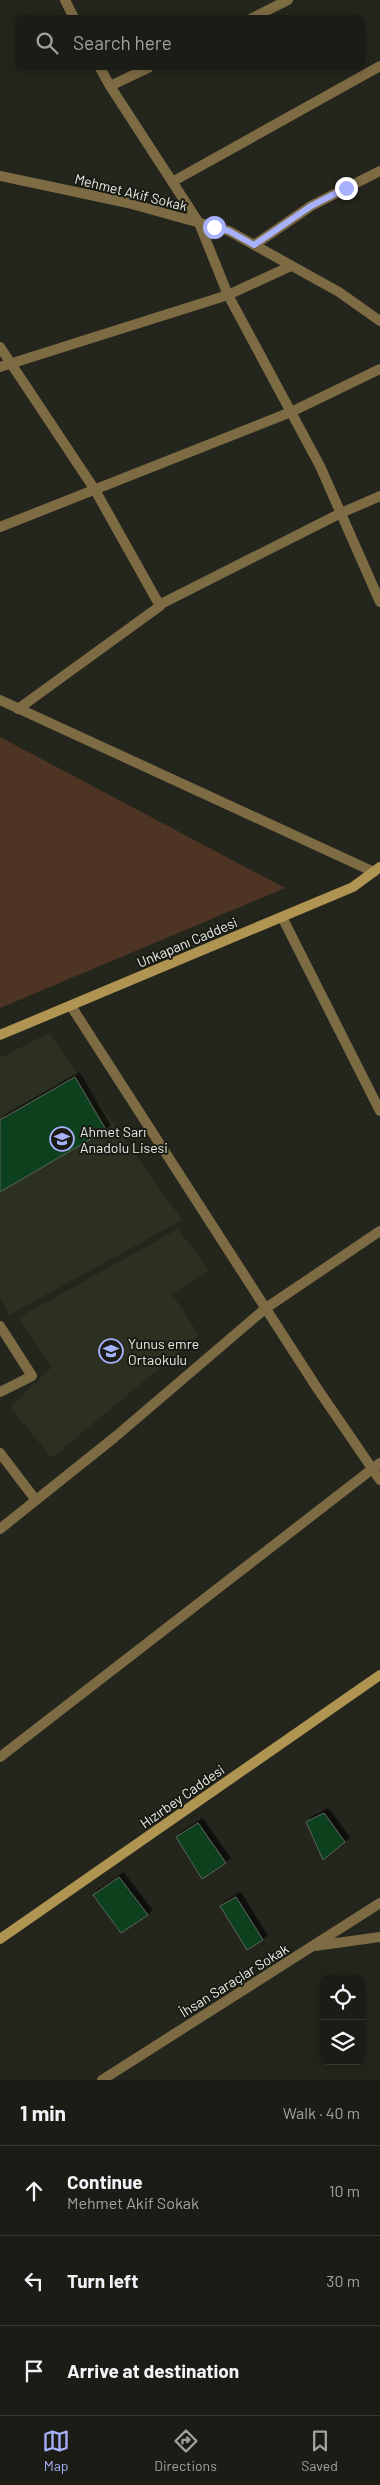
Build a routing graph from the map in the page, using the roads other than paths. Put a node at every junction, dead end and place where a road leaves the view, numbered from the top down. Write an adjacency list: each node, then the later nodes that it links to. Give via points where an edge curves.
1 (65, 0): 3 (street)
2 (288, 0): 4 (street)
3 (72, 15)
4 (258, 15)
5 (380, 66): 11 (street)
6 (101, 70): 8 (street)
7 (144, 70): 8 (street)
8 (110, 86): 11 (street)
9 (380, 171): 13 (street, via 311,206)
10 (0, 176): 12 (street, Mehmet Akif Sokak)
11 (172, 182): 12 (street)
12 (199, 223): 13 (street, Mehmet Akif Sokak, via 229,231); 15 (street)
13 (254, 245): 14 (street, Mehmet Akif Sokak)
14 (291, 266): 15 (street); 16 (street, Mehmet Akif Sokak, via 339,292)
15 (228, 295): 18 (street); 21 (street)
16 (380, 321)
17 (0, 347): 18 (street)
18 (11, 364): 19 (street); 22 (street)
19 (0, 367)
20 (380, 369): 21 (street)
21 (291, 412): 22 (street); 24 (street)
22 (95, 490): 25 (street); 27 (street)
23 (380, 496): 24 (street)
24 (341, 513): 26 (street); 27 (street)
25 (0, 527)
26 (379, 600)
27 (159, 605): 29 (street)
28 (0, 700): 29 (street)
29 (18, 709): 30 (street)
30 (378, 872): 31 (main road, Unkapanı Caddesi, via 353,887)
31 (282, 917): 32 (main road, Unkapanı Caddesi); 34 (street)
32 (71, 1006): 33 (main road, Unkapanı Caddesi); 36 (street)
33 (0, 1036)
34 (380, 1111)
35 (380, 1231): 36 (street)
36 (266, 1308): 40 (street); 42 (street, via 116,1437)
37 (0, 1326): 38 (street, via 32,1376)
38 (0, 1392)
39 (0, 1453): 42 (street)
40 (376, 1466): 41 (street); 45 (street)
41 (380, 1480)
42 (35, 1499): 43 (street)
43 (0, 1529)
44 (380, 1675): 48 (main road, Hızırbey Caddesi)
45 (0, 1756)
46 (380, 1902): 49 (street, İhsan Saraçlar Sokak)
47 (380, 1937): 49 (street)
48 (0, 1939)
49 (312, 1947): 50 (street, İhsan Saraçlar Sokak)
50 (102, 2080)

